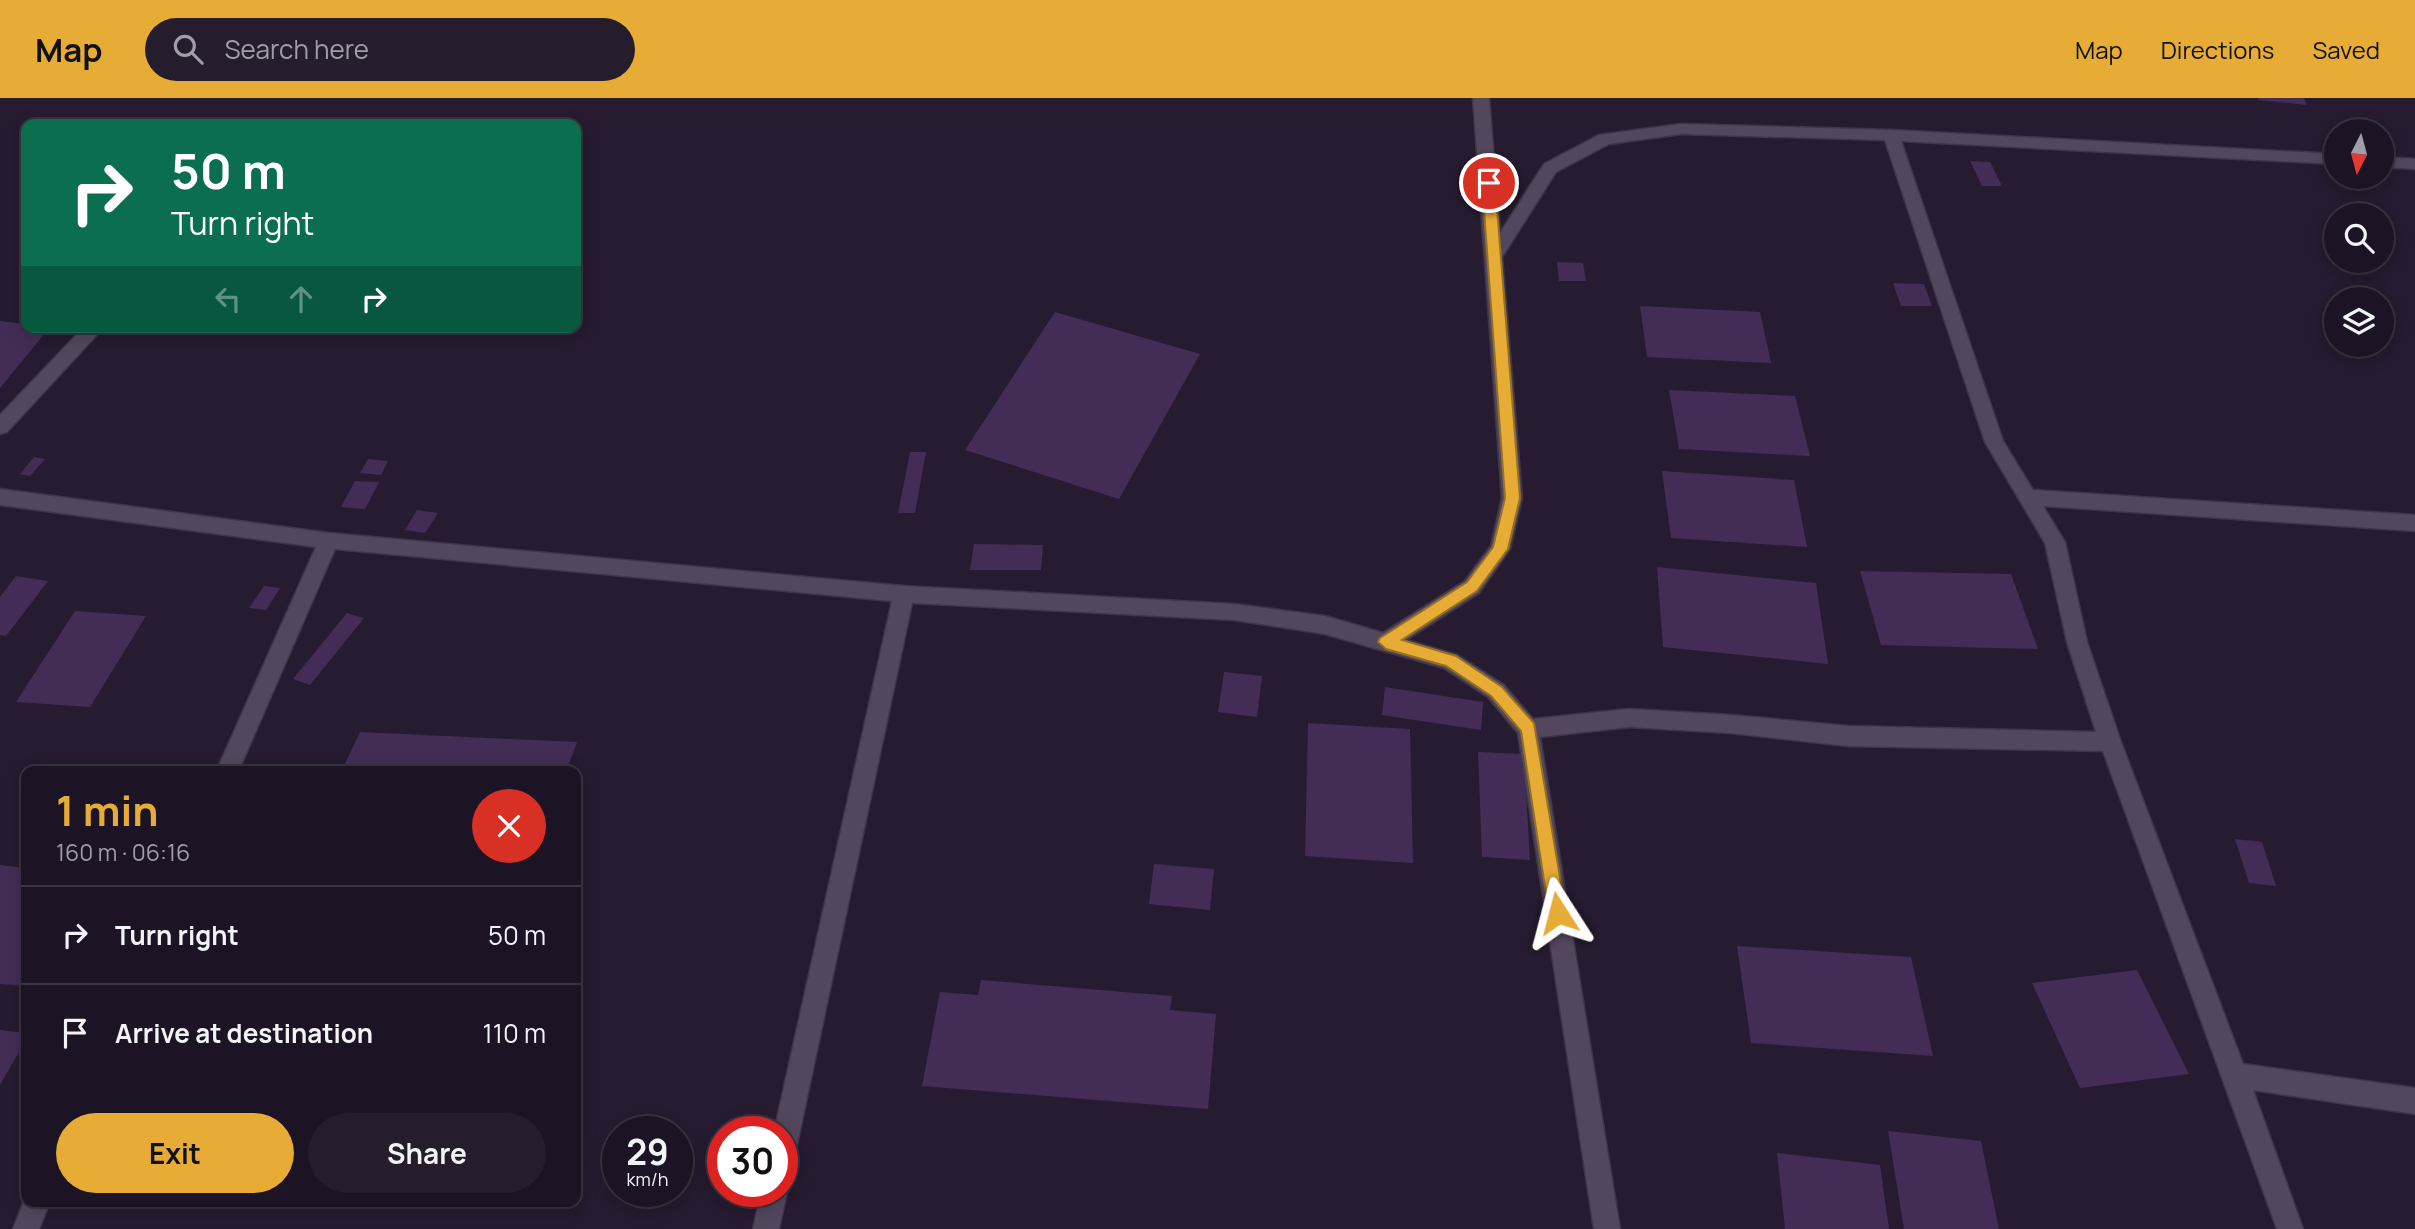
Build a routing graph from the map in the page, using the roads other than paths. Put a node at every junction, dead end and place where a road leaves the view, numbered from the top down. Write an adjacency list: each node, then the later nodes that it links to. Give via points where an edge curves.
1 (1481, 98): 6 (street)
2 (1891, 135): 3 (street); 6 (street, via 1681,129 1605,139 1550,168); 10 (street, via 1994,442)
3 (2324, 158)
4 (2394, 163): 5 (street)
5 (2415, 164)
6 (1494, 256): 14 (street, via 1513,498 1500,549 1472,587)
7 (89, 333): 8 (street)
8 (0, 427)
9 (0, 497): 12 (street)
10 (2028, 497): 11 (street); 16 (street, via 2056,542 2077,642)
11 (2415, 523)
12 (329, 541): 13 (street); 17 (street)
13 (904, 594): 14 (street, via 1234,612 1325,625); 20 (street)
14 (1386, 642): 15 (street, via 1450,661 1496,691)
15 (1528, 729): 16 (street, via 1629,718 1848,736); 25 (street)
16 (2110, 742): 18 (street)
17 (230, 766)
18 (2235, 1074): 19 (street); 26 (street)
19 (2415, 1101)
20 (790, 1116)
21 (35, 1207): 23 (street)
22 (771, 1207): 24 (street)
23 (26, 1229)
24 (766, 1229)
25 (1607, 1229)
26 (2290, 1229)

